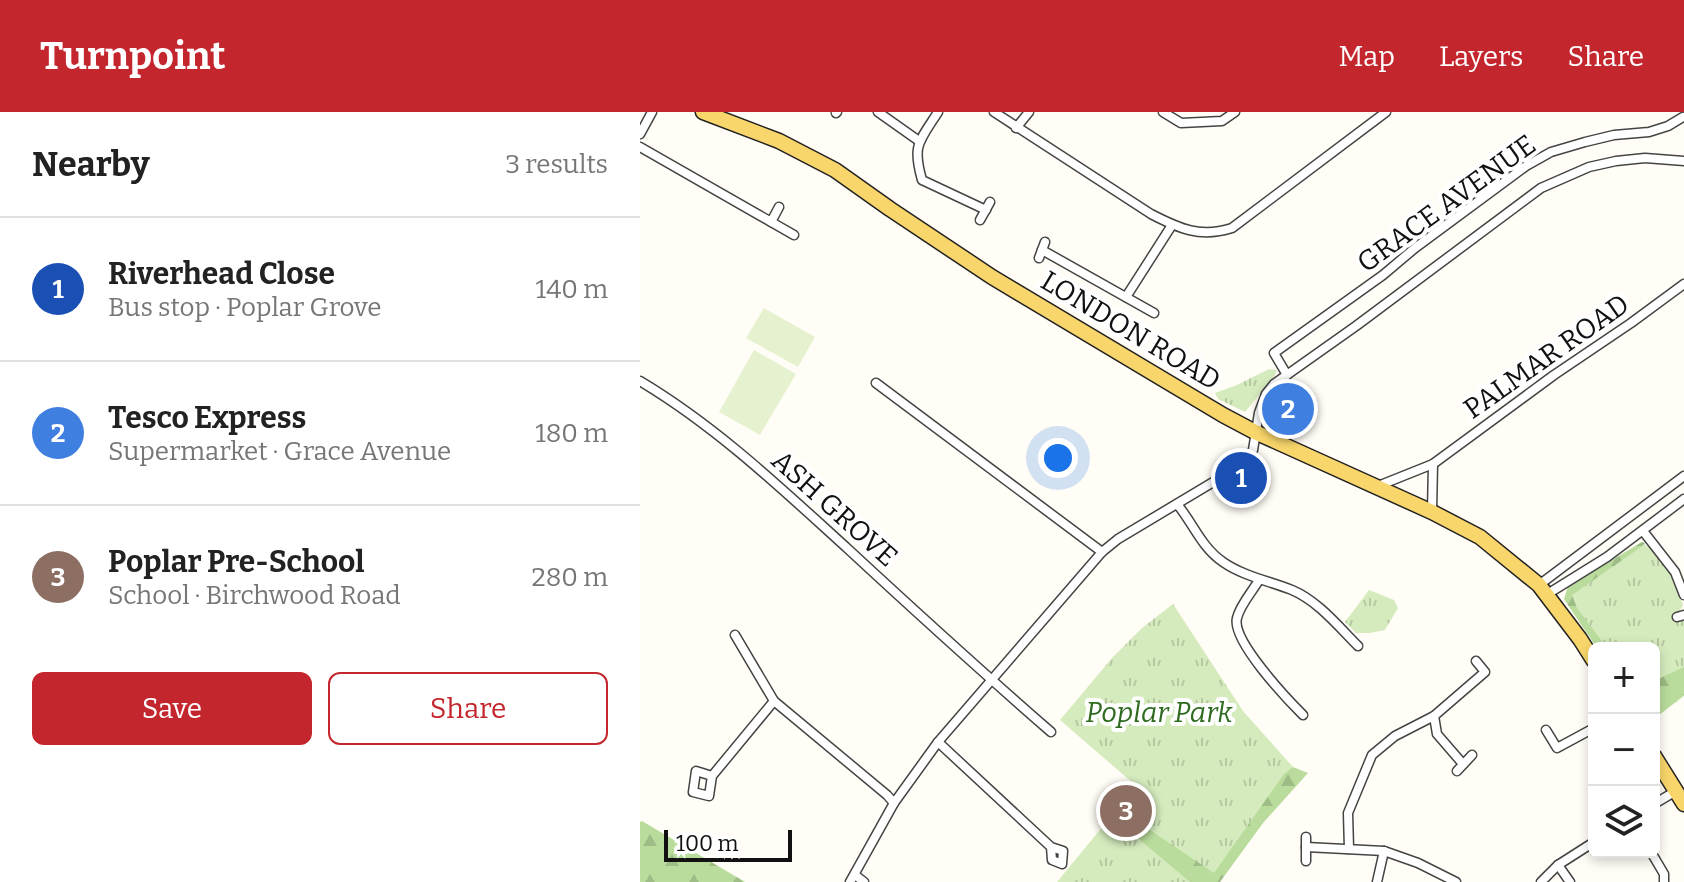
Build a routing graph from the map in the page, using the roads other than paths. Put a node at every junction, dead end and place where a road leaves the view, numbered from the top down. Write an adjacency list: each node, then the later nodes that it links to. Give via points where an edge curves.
1 (652, 112): 12 (street)
2 (703, 112): 28 (main road, LONDON ROAD, via 779,141 835,170 992,277)
3 (878, 112): 13 (street)
4 (938, 112): 13 (street)
5 (994, 112): 11 (street)
6 (1029, 112): 11 (street)
7 (1163, 112): 8 (street, via 1181,123 1222,121)
8 (1235, 112)
9 (1386, 112): 19 (street, via 1232,228 1202,233)
10 (1683, 116): 25 (street, GRACE AVENUE, via 1649,132 1614,135 1551,152 1526,166 1274,353)
11 (1016, 128): 19 (street)
12 (640, 134)
13 (919, 141): 17 (street, via 916,159 922,180 988,206)
14 (640, 147): 18 (street)
15 (1684, 161): 25 (street, GRACE AVENUE, via 1616,161 1541,188)
16 (779, 207): 18 (street)
17 (980, 220)
18 (771, 222): 20 (street)
19 (1172, 225): 23 (street)
20 (794, 235)
21 (1042, 250): 23 (street)
22 (1684, 284): 29 (street, PALMAR ROAD)
23 (1126, 297): 24 (street)
24 (1154, 313)
25 (1287, 375): 28 (street, GRACE AVENUE, via 1266,394)
26 (640, 381): 44 (street, ASH GROVE, via 764,472)
27 (876, 383): 36 (street)
28 (1255, 432): 31 (main road, LONDON ROAD); 33 (street, GRACE AVENUE, via 1246,460)
29 (1433, 464): 31 (street, PALMAR ROAD); 34 (street)
30 (1684, 476): 38 (street)
31 (1377, 486): 34 (main road, LONDON ROAD)
32 (1684, 499): 35 (street)
33 (1177, 504): 36 (street, GRACE AVENUE); 37 (street, via 1201,541 1223,562)
34 (1432, 512): 38 (main road, LONDON ROAD, via 1480,537)
35 (1643, 531): 38 (street, via 1607,557); 39 (street, via 1675,572)
36 (1102, 552): 44 (street, GRACE AVENUE)
37 (1259, 580): 41 (street, via 1294,591); 46 (street, via 1236,627 1273,684)
38 (1543, 590): 42 (main road, LONDON ROAD)
39 (1684, 595)
40 (735, 635): 45 (street)
41 (1358, 646)
42 (1588, 652)
43 (1476, 661): 47 (street, via 1485,672)
44 (991, 680): 50 (street, ASH GROVE); 51 (street, GRACE AVENUE)
45 (774, 701): 54 (street); 57 (street)
46 (1303, 715)
47 (1434, 716): 52 (street, via 1437,734 1460,768); 62 (street, via 1372,755 1348,813)
48 (1546, 730): 49 (street, via 1557,748)
49 (1588, 731)
50 (1051, 732)
51 (938, 742): 57 (street, GRACE AVENUE); 60 (street)
52 (1472, 755)
53 (1660, 765): 55 (main road)
54 (712, 776)
55 (1680, 797): 56 (street)
56 (1660, 802)
57 (894, 803): 67 (street, GRACE AVENUE)
58 (1306, 837): 61 (street)
59 (1588, 846): 66 (street)
60 (1051, 847)
61 (1306, 847): 62 (street); 65 (street)
62 (1349, 849): 63 (street)
63 (1384, 851): 69 (street); 70 (street)
64 (1655, 858): 73 (street)
65 (1306, 861)
66 (1558, 865): 71 (street); 72 (street)
67 (853, 878): 68 (street)
68 (864, 882)
69 (1377, 882)
70 (1456, 882)
71 (1541, 882)
72 (1570, 882)
73 (1664, 882)

